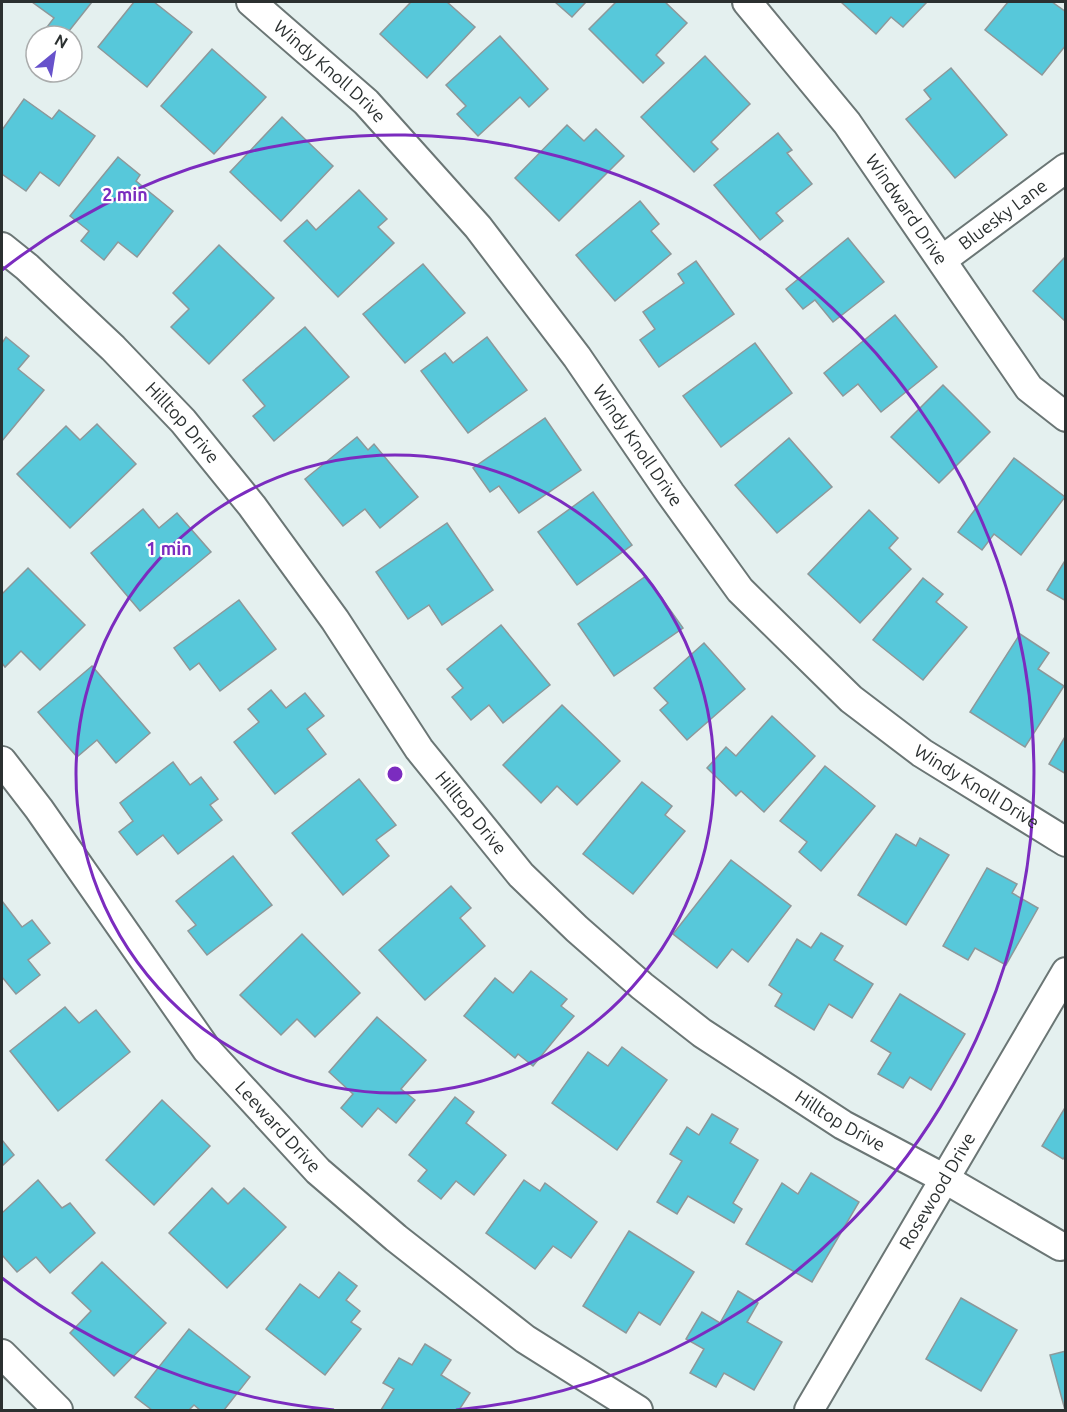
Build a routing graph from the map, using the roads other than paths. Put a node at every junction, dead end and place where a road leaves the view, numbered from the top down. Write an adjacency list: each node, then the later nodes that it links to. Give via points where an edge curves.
1 (250, 2): 8 (street, Windy Knoll Drive, via 366,102 478,227 577,357 740,590 850,699 922,753)
2 (747, 2): 5 (street, Windward Drive, via 847,123)
3 (1065, 168): 5 (street, Bluesky Lane)
4 (2, 247): 10 (street, Hilltop Drive, via 105,340 183,421 252,506 335,620 418,749 521,875 617,965 702,1033 843,1125)
5 (942, 260): 6 (street, Windward Drive, via 1029,388)
6 (1065, 417)
7 (2, 761): 14 (street, Leeward Drive, via 207,1050 318,1171 525,1339)
8 (1065, 842)
9 (1065, 972): 10 (street, Rosewood Drive)
10 (945, 1179): 11 (street, Hilltop Drive); 15 (street, Rosewood Drive)
11 (1060, 1246)
12 (2, 1354): 13 (street)
13 (58, 1410)
14 (638, 1410)
15 (809, 1410)

